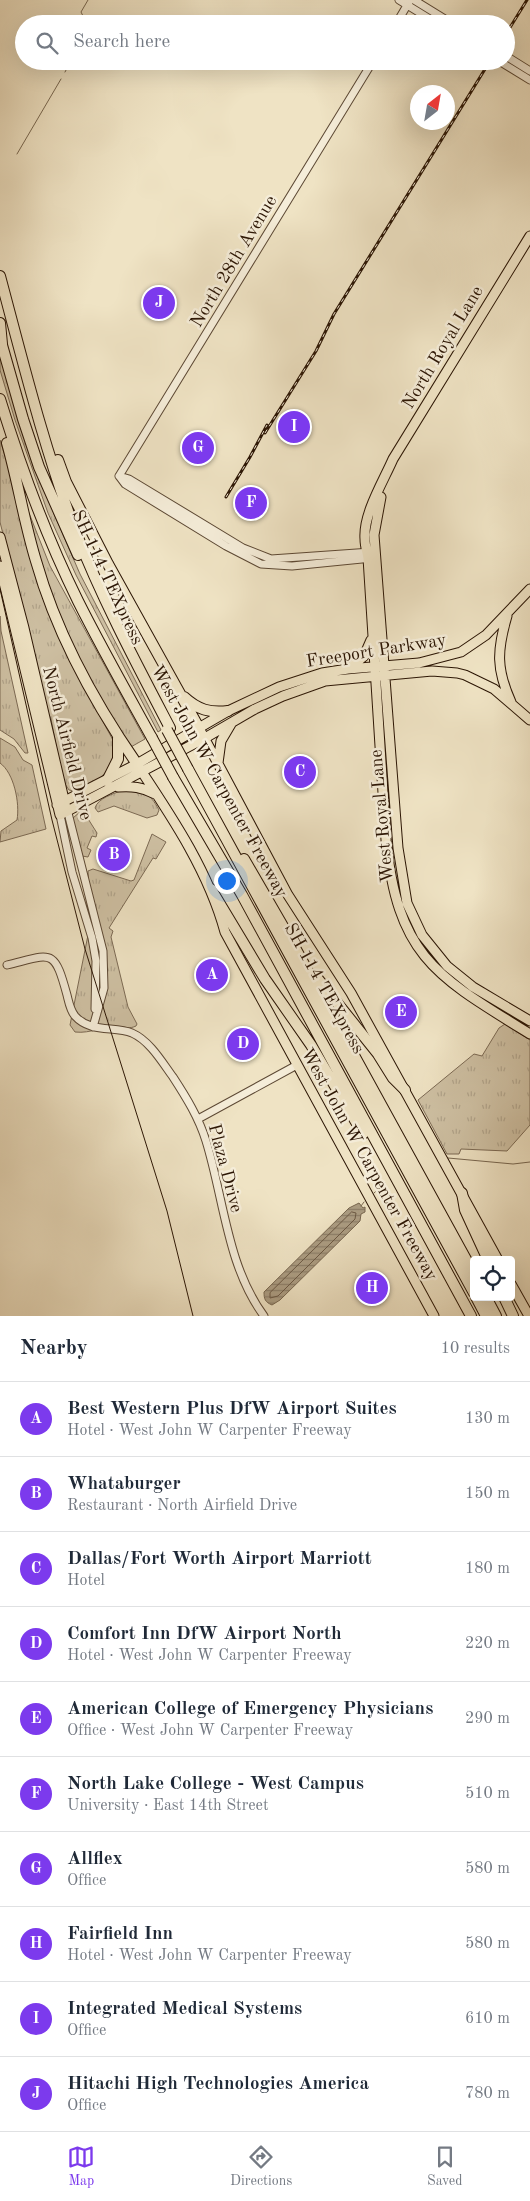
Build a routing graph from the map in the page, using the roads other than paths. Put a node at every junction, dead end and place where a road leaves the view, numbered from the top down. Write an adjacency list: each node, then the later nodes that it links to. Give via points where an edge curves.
1 (399, 0): 2 (street)
2 (411, 2): 3 (street); 4 (street); 5 (street)
3 (402, 15)
4 (427, 15)
5 (436, 15)
6 (515, 63): 9 (street)
7 (515, 68): 9 (street)
8 (367, 70): 18 (street, North 28th Avenue, via 119,476 129,478 262,557)
9 (529, 75)
10 (530, 236): 18 (main road, North Royal Lane, via 393,459 385,477)
11 (0, 276): 15 (highway, West John W Carpenter Freeway)
12 (0, 323): 13 (highway, SH 114 TEXpress)
13 (1, 341): 32 (highway, SH 114 TEXpress, via 39,467 106,617)
14 (0, 398): 59 (highway, West John W Carpenter Freeway, bridge, via 49,537 82,609 292,986)
15 (38, 419): 25 (highway, via 70,490); 32 (highway, West John W Carpenter Freeway, via 96,581)
16 (0, 421): 33 (highway, via 46,593 84,680)
17 (0, 537): 39 (main road, North Airfield Drive)
18 (371, 555): 22 (main road, North Royal Lane); 24 (main road, West Royal Lane)
19 (0, 566): 42 (main road, North Airfield Drive)
20 (530, 589): 21 (main road, Freeport Parkway)
21 (508, 615): 24 (main road, Freeport Parkway, via 461,652); 27 (main road, via 498,662)
22 (372, 635): 23 (main road, via 364,656); 24 (main road, North Royal Lane)
23 (350, 668): 24 (main road, Freeport Parkway); 26 (main road, Freeport Parkway, via 322,673)
24 (380, 670): 26 (main road, Freeport Parkway); 27 (main road, Freeport Parkway, via 465,674); 44 (main road, West Royal Lane); 45 (main road, West Royal Lane)
25 (178, 692): 28 (highway, via 205,711); 31 (highway)
26 (276, 694): 28 (main road, Freeport Parkway); 30 (main road, Freeport Parkway)
27 (512, 704): 29 (main road, Freeport Parkway)
28 (228, 711): 31 (main road, Freeport Parkway)
29 (530, 720)
30 (232, 724): 34 (main road, Freeport Parkway); 35 (main road, via 221,741)
31 (199, 728): 34 (main road, West John W Carpenter Freeway); 36 (main road, Freeport Parkway)
32 (168, 729): 37 (highway, West John W Carpenter Freeway, bridge)
33 (118, 737): 36 (highway); 38 (highway, via 118,759)
34 (204, 738): 35 (main road, West John W Carpenter Freeway); 36 (main road, Freeport Parkway)
35 (218, 764): 57 (main road, West John W Carpenter Freeway, via 288,895 351,993)
36 (140, 768): 38 (main road, Freeport Parkway); 41 (main road, West John W Carpenter Freeway)
37 (189, 768): 47 (highway, West John W Carpenter Freeway); 64 (highway, SH 114 TEXpress)
38 (111, 784): 40 (main road, Freeport Parkway); 41 (main road, via 145,788); 43 (main road, Freeport Parkway)
39 (61, 785): 40 (main road, via 69,792); 42 (main road, North Airfield Drive)
40 (84, 792): 42 (main road, Freeport Parkway)
41 (156, 794): 46 (main road, West John W Carpenter Freeway)
42 (61, 804): 43 (main road, North Airfield Drive)
43 (64, 814): 54 (street, North Airfield Drive, via 103,950 104,988)
44 (396, 824): 45 (main road); 48 (main road, West Royal Lane, via 407,903)
45 (385, 825): 49 (main road, West Royal Lane, via 393,889)
46 (211, 889): 56 (main road, West John W Carpenter Freeway, via 225,932); 59 (highway, via 265,979 311,1045 363,1134)
47 (288, 935): 57 (highway, via 298,943 319,980); 63 (highway, West John W Carpenter Freeway)
48 (422, 935): 49 (main road); 51 (main road, West Royal Lane, via 442,961 464,981)
49 (413, 941): 52 (main road, West Royal Lane, via 450,982)
50 (6, 965): 54 (street, Plaza Drive, via 42,957 53,960 60,968 71,1010)
51 (508, 1008): 52 (main road); 53 (main road, West Royal Lane)
52 (503, 1017): 55 (main road, West Royal Lane)
53 (530, 1021)
54 (93, 1027): 58 (street, Plaza Drive, via 125,1031 148,1045)
55 (530, 1034)
56 (298, 1065): 58 (street); 70 (main road, West John W Carpenter Freeway)
57 (405, 1090): 60 (main road, West John W Carpenter Freeway)
58 (198, 1119): 69 (street, Plaza Drive, via 238,1267 251,1297)
59 (373, 1140): 71 (highway, West John W Carpenter Freeway)
60 (462, 1193): 61 (highway); 62 (main road, West John W Carpenter Freeway)
61 (486, 1256)
62 (496, 1256)
63 (470, 1267)
64 (470, 1287)
65 (515, 1291): 75 (main road)
66 (478, 1301): 72 (highway)
67 (488, 1301): 73 (highway)
68 (506, 1301): 74 (highway)
69 (264, 1316)
70 (434, 1316)
71 (471, 1316)
72 (486, 1316)
73 (496, 1316)
74 (512, 1316)
75 (529, 1316)

